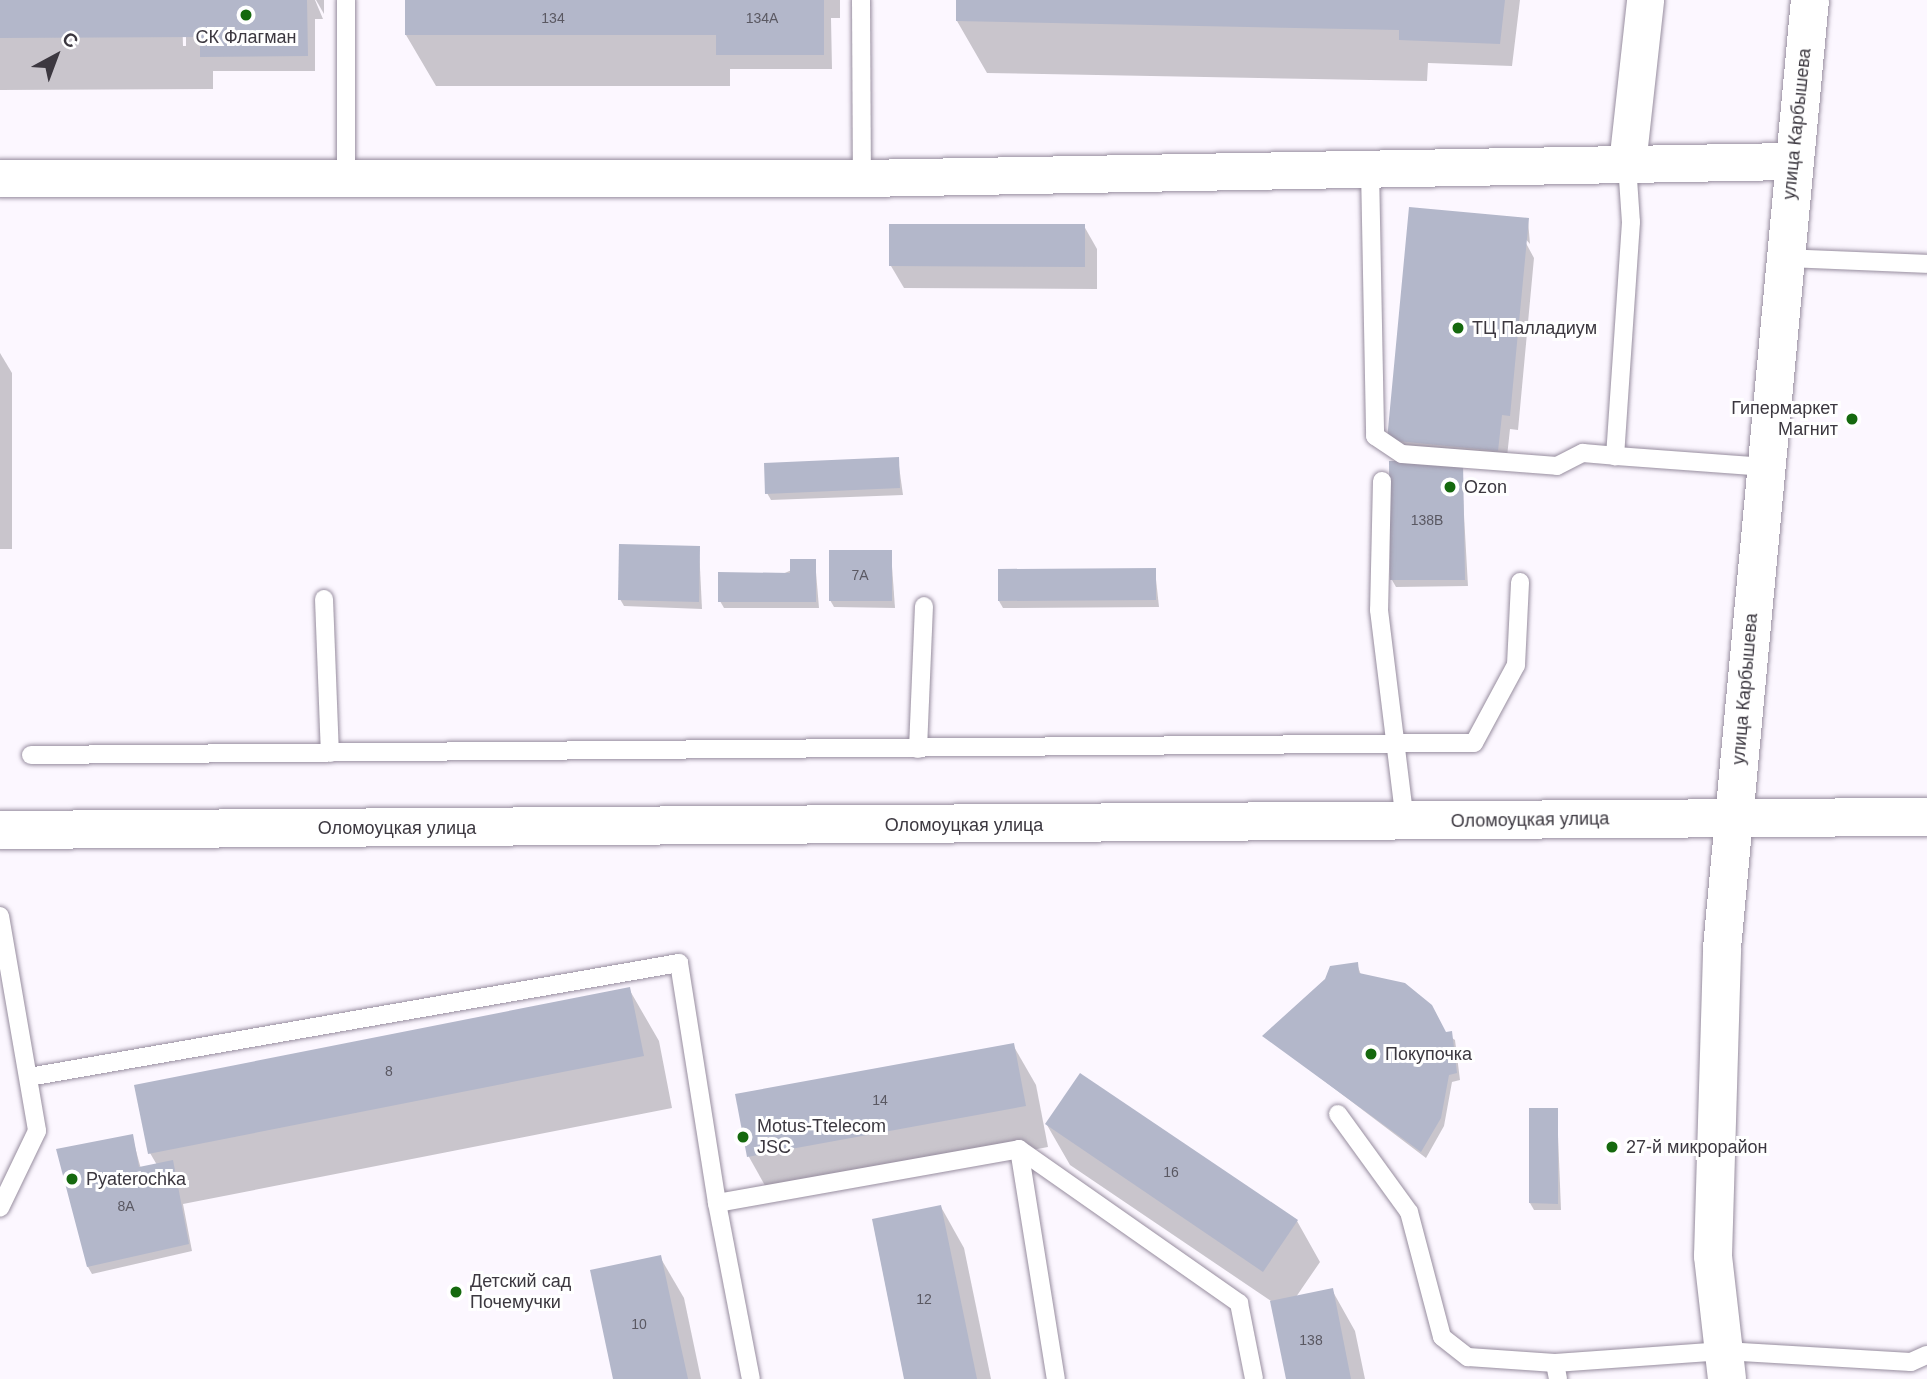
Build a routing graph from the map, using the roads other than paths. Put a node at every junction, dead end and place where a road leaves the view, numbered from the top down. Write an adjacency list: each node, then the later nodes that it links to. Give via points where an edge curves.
1 (346, 0): 10 (lane)
2 (861, 0): 9 (lane)
3 (1645, 0): 6 (street)
4 (1810, 0): 5 (street, улица Карбышева)
5 (1793, 161): 6 (street); 11 (street, улица Карбышева)
6 (1627, 164): 7 (street); 13 (lane, via 1630,222)
7 (1370, 169): 9 (street); 13 (lane, via 1375,436 1402,454 1557,466 1583,453)
8 (0, 178): 10 (street)
9 (862, 178): 10 (street)
10 (346, 180)
11 (1785, 258): 12 (lane); 14 (street, улица Карбышева)
12 (1927, 264)
13 (1615, 456): 14 (lane)
14 (1764, 467): 23 (street, улица Карбышева)
15 (1382, 481): 19 (lane, via 1379,610)
16 (1520, 582): 19 (lane, via 1516,666 1474,743)
17 (324, 599): 21 (lane)
18 (924, 606): 20 (lane)
19 (1399, 744): 20 (lane); 25 (lane)
20 (918, 749): 21 (lane)
21 (330, 753): 22 (lane)
22 (32, 755)
23 (1736, 816): 24 (street, Оломоуцкая улица); 25 (street, Оломоуцкая улица); 33 (street, улица Карбышева, via 1721,948 1714,1146 1713,1256)
24 (1927, 817)
25 (1405, 822): 26 (street, Оломоуцкая улица)
26 (0, 830)
27 (0, 916): 28 (lane)
28 (29, 1077): 31 (lane, via 679,963); 32 (lane, via 37,1132)
29 (1338, 1114): 35 (lane, via 1409,1212 1442,1337 1468,1357)
30 (1019, 1149): 31 (lane); 37 (lane); 38 (lane, via 1240,1303)
31 (717, 1203): 36 (lane)
32 (0, 1208)
33 (1726, 1365): 34 (lane); 35 (lane)
34 (1916, 1366)
35 (1556, 1371)
36 (751, 1379)
37 (1056, 1379)
38 (1254, 1379)

